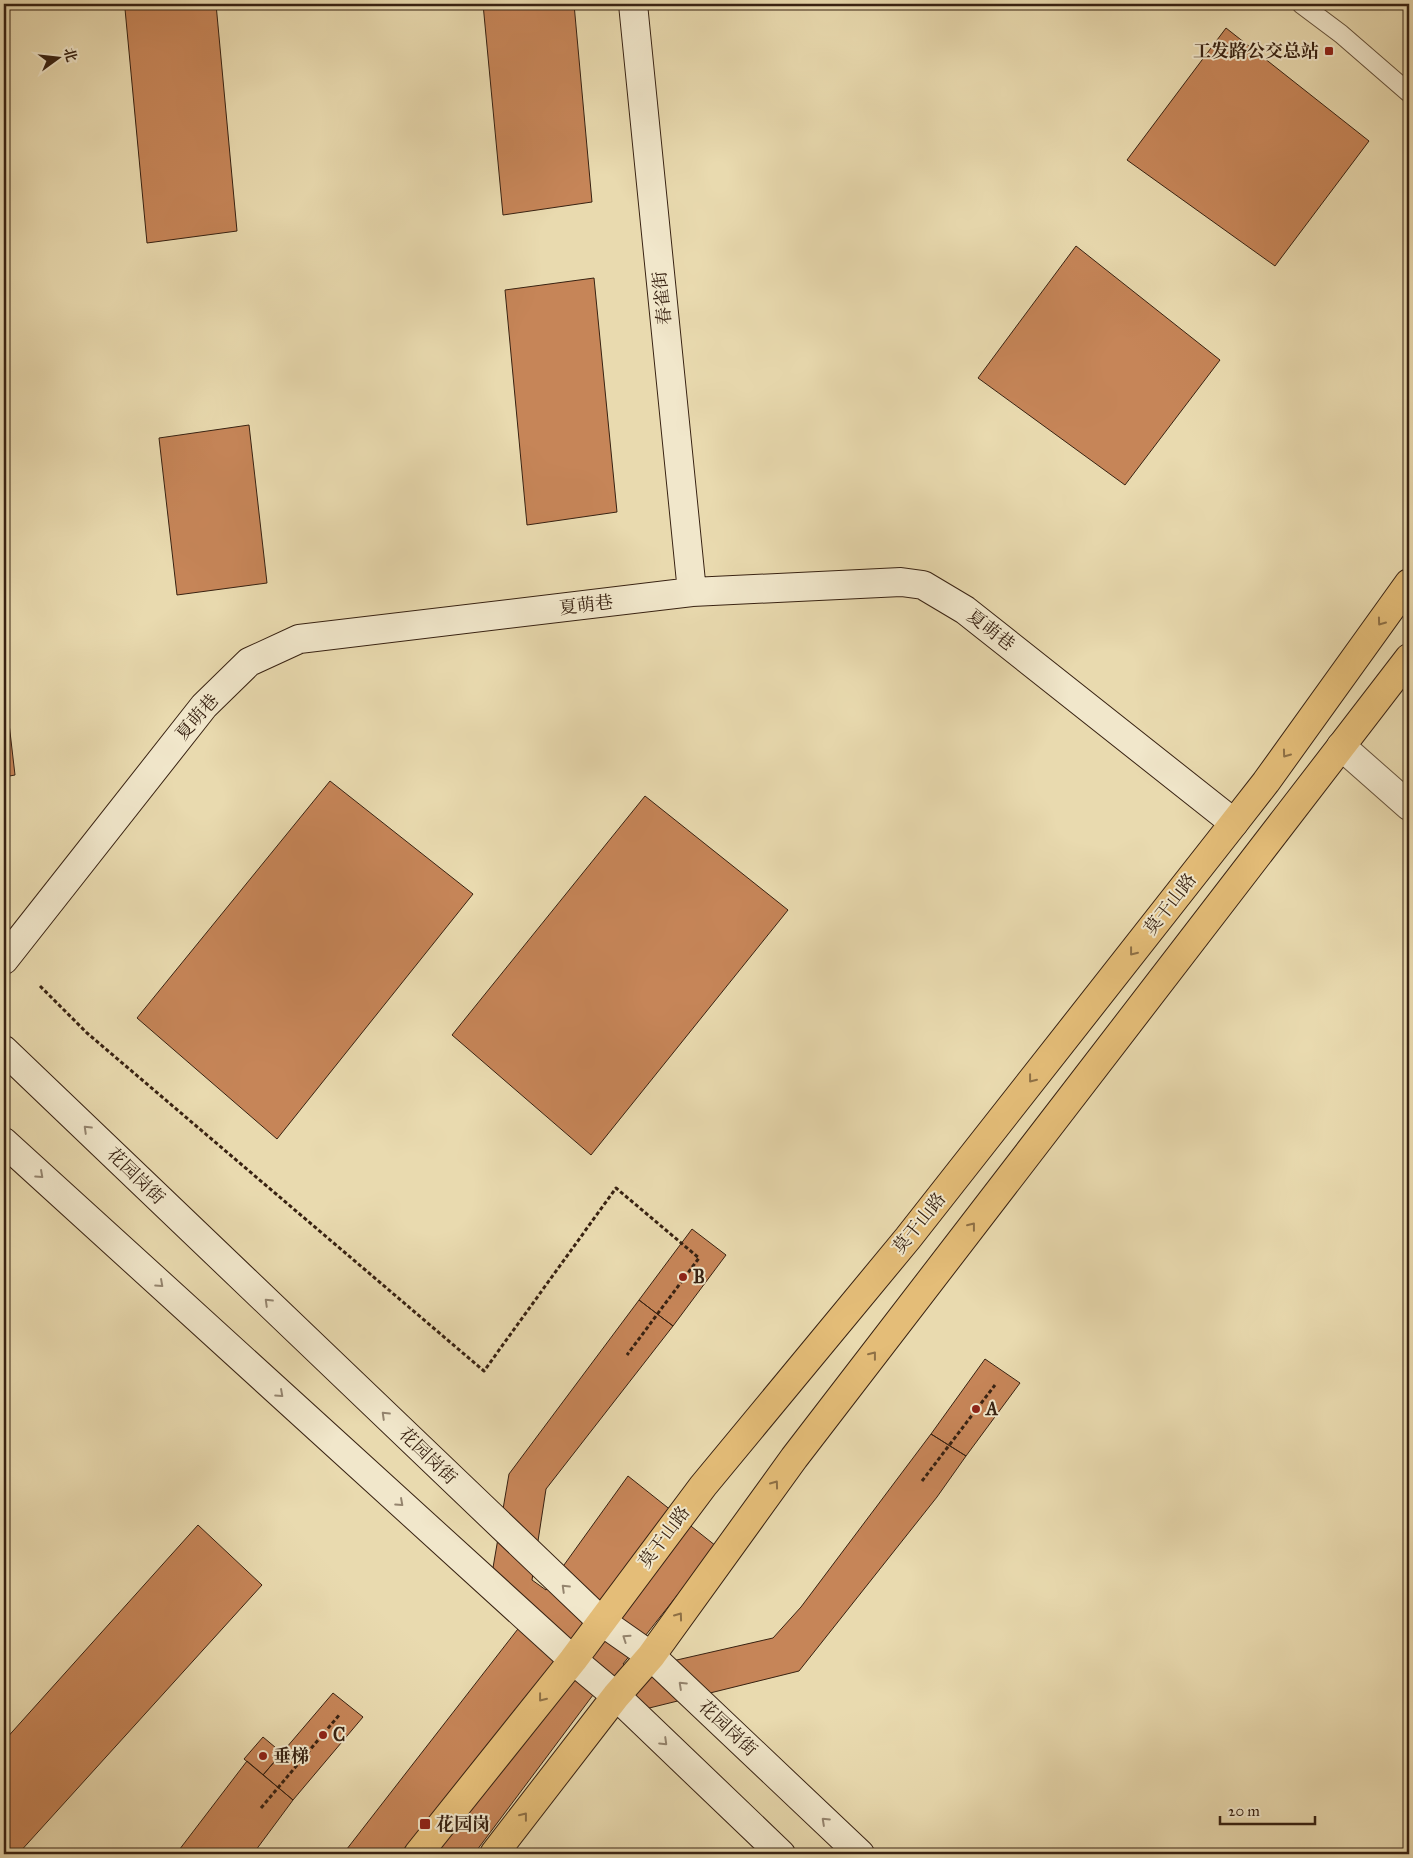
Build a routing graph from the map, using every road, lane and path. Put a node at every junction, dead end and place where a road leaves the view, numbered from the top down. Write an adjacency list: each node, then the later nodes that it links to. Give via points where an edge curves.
1 (633, 4): 5 (street, 春雀街)
2 (1301, 4): 3 (lane, via 1342,34)
3 (1409, 93)
4 (1409, 582): 9 (main road, 莫干山路, one-way to 9)
5 (692, 592): 9 (street, 夏萌巷, via 900,582 923,585 966,610); 10 (street, 夏萌巷, via 299,639 249,662 204,706)
6 (1409, 658): 7 (main road)
7 (1341, 746): 8 (street); 18 (main road, one-way to 7, via 794,1458)
8 (1409, 806)
9 (1234, 823): 17 (main road, 莫干山路, one-way to 17, via 908,1238 703,1486)
10 (4, 960)
11 (40, 986): 14 (path, via 87,1033 484,1371 616,1188 699,1258)
12 (4, 1050): 17 (street, 花园岗街, one-way to 12)
13 (4, 1142): 19 (street, one-way to 19)
14 (627, 1355)
15 (995, 1385): 16 (path)
16 (922, 1482)
17 (601, 1621): 18 (street, 花园岗街, one-way to 17); 19 (main road, 莫干山路)
18 (651, 1656): 20 (main road); 26 (street, 花园岗街, one-way to 18)
19 (573, 1660): 20 (street); 23 (main road, 莫干山路, one-way to 23)
20 (616, 1696): 24 (main road, one-way to 20); 25 (street, one-way to 25)
21 (340, 1714): 22 (path)
22 (261, 1808)
23 (418, 1854)
24 (494, 1854)
25 (781, 1854)
26 (860, 1854)

